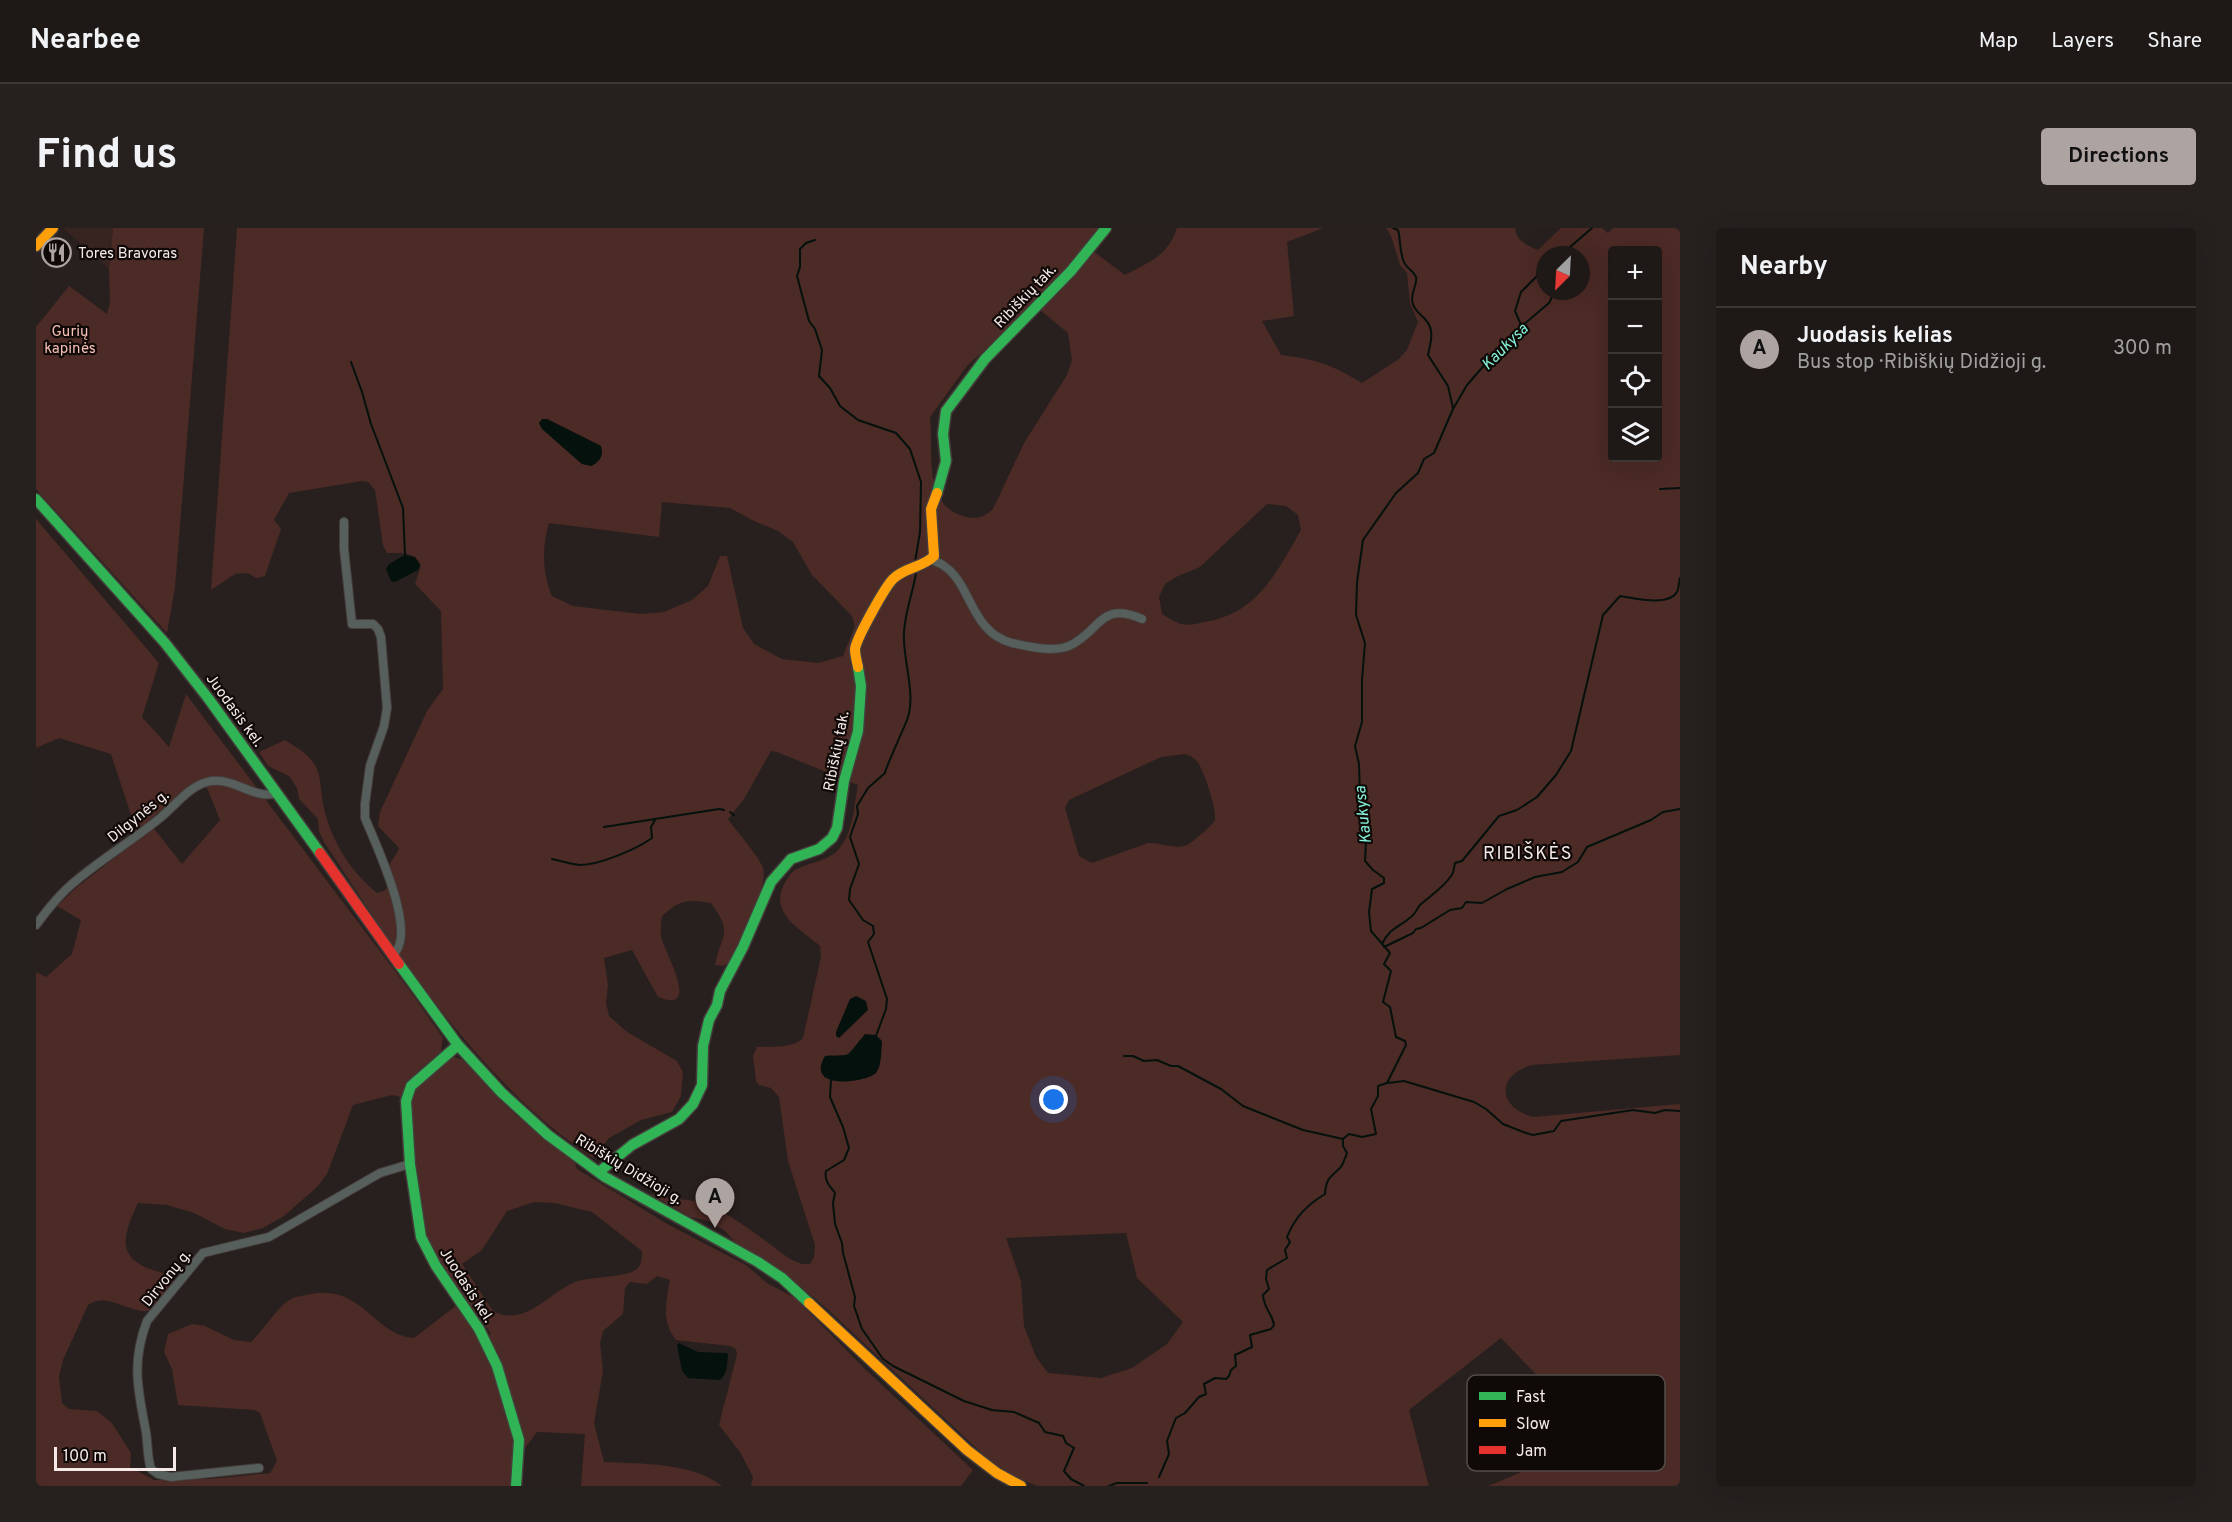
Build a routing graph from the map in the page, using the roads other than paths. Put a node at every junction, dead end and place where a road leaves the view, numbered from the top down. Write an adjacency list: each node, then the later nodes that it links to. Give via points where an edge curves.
1 (53, 228): 3 (street)
2 (1106, 228): 6 (street, Ribiškių tak., via 1071,271 985,359 946,411 946,461 931,509)
3 (36, 246)
4 (36, 499): 8 (street, Juodasis kel., via 165,642)
5 (344, 522): 10 (street, via 352,624 373,624 381,638 387,708 370,766 364,810 398,906 400,942 398,951)
6 (932, 560): 7 (street, via 953,573 987,628 1011,642 1060,648 1071,645 1105,617 1123,613); 13 (street, Ribiškių tak., via 893,579 859,636 855,650 861,686 858,731 844,781 837,828 825,845 791,859 771,882 709,1020 703,1046 702,1085 693,1104 680,1119 632,1145)
7 (1142, 619)
8 (276, 793): 9 (street, Dilgynės g., via 262,795 221,781 199,785 73,884); 10 (street, Juodasis kel.)
9 (36, 925)
10 (392, 955): 11 (street, Ribiškių Didžioji g.)
11 (458, 1045): 12 (street, Juodasis kel., via 416,1081 408,1093); 13 (street, Ribiškių Didžioji g., via 515,1107)
12 (410, 1164): 14 (street, Dirvonų g., via 380,1173 269,1237 204,1253 147,1321 136,1372 151,1469 171,1477); 15 (street, Juodasis kel., via 421,1237 488,1347 507,1395 519,1440)
13 (599, 1172): 16 (street, Ribiškių Didžioji g., via 782,1278 967,1450)
14 (259, 1468)
15 (516, 1486)
16 (1021, 1486)

